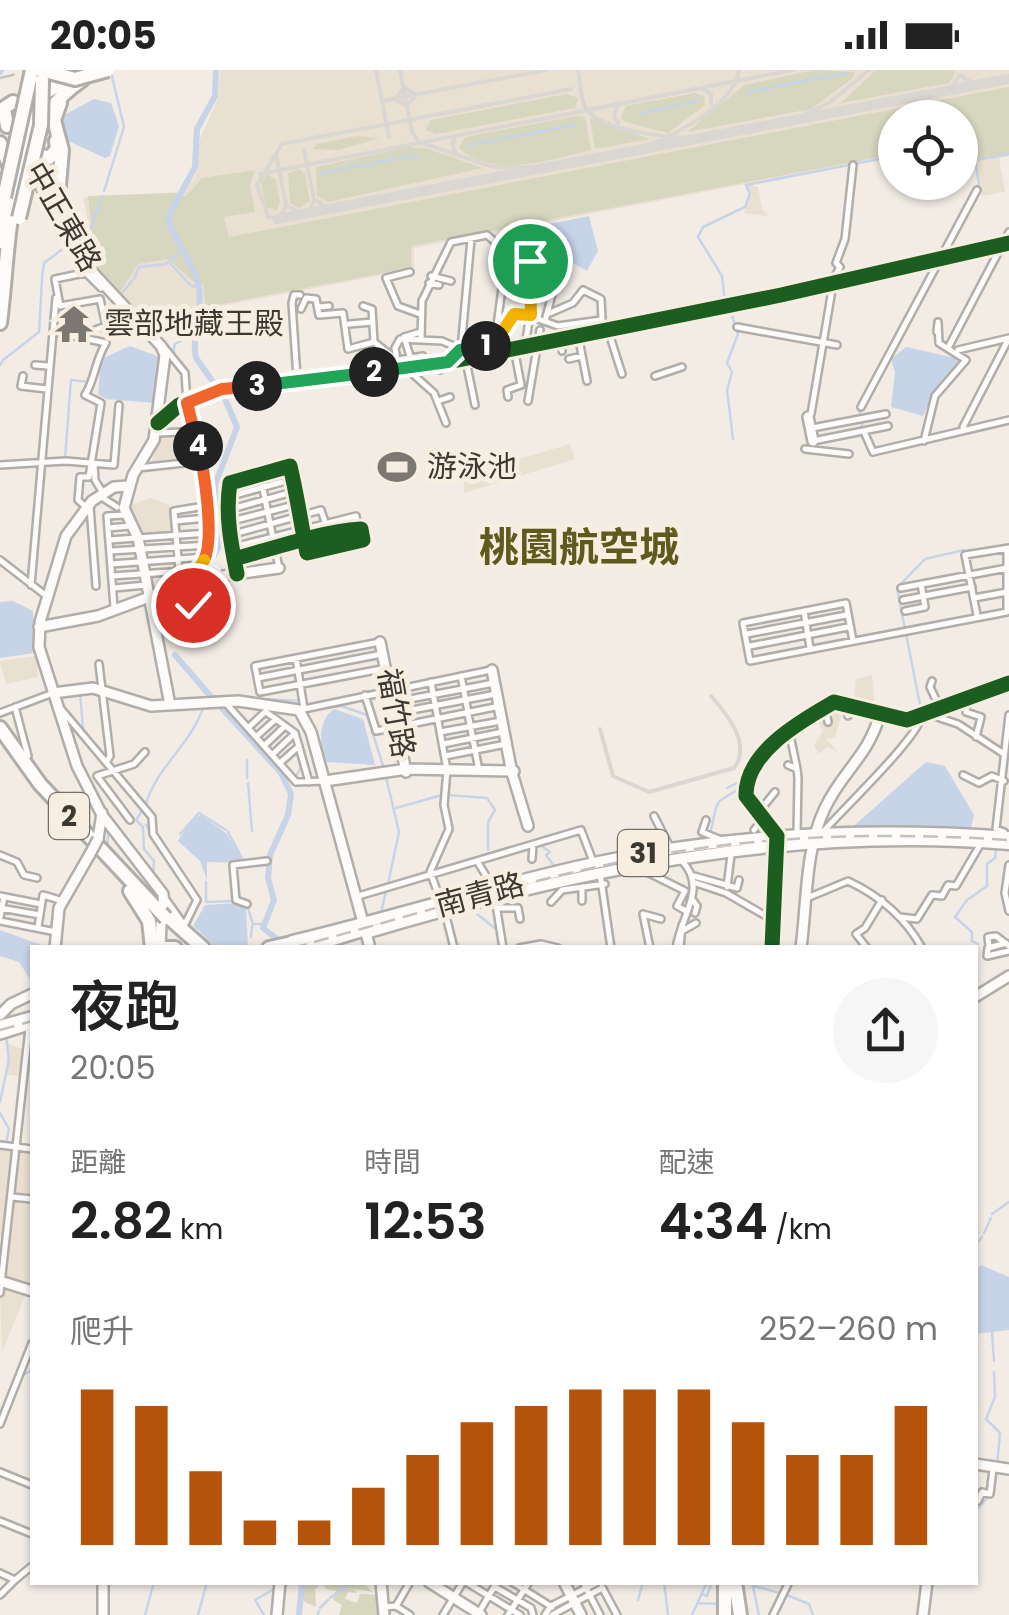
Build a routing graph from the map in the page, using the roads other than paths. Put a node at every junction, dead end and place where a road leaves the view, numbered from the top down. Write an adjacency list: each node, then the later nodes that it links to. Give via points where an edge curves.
1 (32, 70): 12 (highway, bridge)
2 (104, 70): 3 (highway); 15 (highway, bridge, via 67,79 41,70 41,126)
3 (86, 72): 4 (highway); 7 (highway, via 56,110); 9 (highway); 25 (highway, via 41,111 24,142); 33 (highway, via 54,100 24,152)
4 (61, 85): 5 (highway, via 42,99 11,99); 9 (highway)
5 (0, 108)
6 (2, 123): 9 (street, 中正東路); 9 (highway, via 4,108 20,103 30,116)
7 (58, 138): 11 (highway, via 58,155); 14 (highway)
8 (0, 142): 12 (highway, via 10,161)
9 (25, 144): 11 (street, 中正東路); 12 (highway); 15 (highway)
10 (853, 165): 28 (street)
11 (42, 171): 14 (street, 中正東路)
12 (7, 192): 19 (highway); 21 (highway)
13 (971, 200): 22 (street)
14 (57, 213): 15 (highway, via 34,176 22,181); 63 (street, 中正東路, via 86,263)
15 (17, 214): 21 (highway)
16 (534, 228): 41 (street)
17 (1009, 232): 20 (street)
18 (471, 239): 26 (street, via 451,242); 58 (street, via 489,236 510,253); 66 (street)
19 (0, 242)
20 (1005, 244): 22 (street); 64 (street)
21 (4, 257): 44 (highway)
22 (938, 258): 28 (street); 87 (street)
23 (562, 261): 39 (street)
24 (410, 272): 40 (street, via 386,278 398,306)
25 (0, 274)
26 (430, 279): 27 (street); 29 (street); 40 (street)
27 (451, 281)
28 (833, 283): 46 (street); 59 (street)
29 (439, 285)
30 (100, 288): 48 (street, via 87,272 56,279 61,306 100,300 106,326)
31 (300, 295): 77 (street, via 292,303)
32 (56, 298): 50 (street)
33 (0, 301)
34 (328, 306): 38 (street)
35 (363, 306): 43 (street, via 372,310)
36 (302, 308): 38 (street)
37 (338, 308): 38 (street)
38 (319, 309): 56 (street, via 319,315 343,313 348,349)
39 (550, 312): 42 (street); 46 (street, via 573,304 583,290 601,299)
40 (420, 314): 52 (street)
41 (531, 315): 42 (street); 58 (street, via 514,314); 62 (street)
42 (545, 321): 46 (street)
43 (374, 322): 45 (street); 56 (street)
44 (0, 323)
45 (349, 324)
46 (605, 325): 53 (street); 74 (street)
47 (737, 327): 59 (street)
48 (96, 330)
49 (540, 330): 60 (street)
50 (56, 332): 72 (street); 100 (street, via 106,343 85,395 102,403)
51 (937, 332): 64 (street, via 938,343)
52 (421, 336): 57 (street, via 408,333); 66 (street)
53 (578, 336): 55 (street); 67 (street)
54 (1009, 338): 64 (street); 94 (street)
55 (560, 339): 60 (street); 65 (street)
56 (374, 342): 69 (street)
57 (407, 342): 69 (street); 69 (street, via 396,344); 70 (street)
58 (494, 343): 66 (street)
59 (823, 343): 61 (street); 89 (street)
60 (538, 344): 62 (street); 83 (street)
61 (838, 345)
62 (520, 347): 66 (street); 81 (street, via 522,385 508,390)
63 (163, 349): 84 (street, via 185,373); 92 (street)
64 (952, 349): 96 (street, via 966,360 935,396)
65 (562, 351)
66 (464, 354): 70 (street); 86 (street)
67 (582, 356): 68 (street); 78 (street)
68 (569, 359)
69 (406, 364): 70 (street); 77 (street); 82 (street)
70 (431, 364)
71 (35, 365): 72 (street)
72 (48, 366): 79 (street)
73 (682, 367): 76 (street)
74 (622, 374)
75 (22, 376): 79 (street, via 21,386)
76 (654, 376)
77 (297, 381): 84 (street, via 218,390)
78 (588, 381)
79 (47, 389): 99 (street)
80 (450, 397): 82 (street)
81 (508, 397)
82 (438, 401): 91 (street)
83 (528, 402)
84 (187, 403): 92 (street); 113 (street, via 207,480)
85 (119, 405): 100 (street, via 114,465)
86 (475, 405)
87 (861, 408)
88 (886, 414): 89 (street)
89 (811, 419): 97 (street)
90 (1009, 420): 94 (street)
91 (446, 423)
92 (159, 426): 102 (street); 102 (street, via 180,432 184,463)
93 (888, 426): 97 (street)
94 (962, 429): 96 (street)
95 (864, 434): 96 (street, via 871,452)
96 (924, 442)
97 (811, 443): 98 (street)
98 (849, 454)
99 (40, 462): 100 (street); 101 (street); 156 (street)
100 (92, 464): 108 (street); 114 (street, via 78,482 78,500)
101 (0, 465)
102 (138, 468): 105 (street)
103 (260, 474): 104 (street, via 290,466); 106 (street); 109 (street, via 230,483)
104 (293, 480): 106 (street); 107 (street)
105 (120, 487): 108 (street); 115 (street)
106 (263, 488): 109 (street); 111 (street)
107 (296, 491): 111 (street); 112 (street)
108 (102, 496): 114 (street); 115 (street)
109 (228, 496): 116 (street)
110 (138, 499): 115 (street)
111 (265, 500): 116 (street); 117 (street)
112 (298, 504): 117 (street); 118 (street)
113 (205, 506): 119 (street); 120 (street, via 175,510)
114 (88, 507): 158 (street); 165 (street, via 66,540)
115 (122, 509): 124 (street); 125 (street, via 107,516)
116 (228, 510): 121 (street)
117 (268, 512): 121 (street); 123 (street)
118 (300, 516): 122 (street, via 323,510); 123 (street); 126 (street)
119 (207, 518): 120 (street); 128 (street)
120 (175, 521): 131 (street)
121 (228, 522): 129 (street)
122 (327, 522): 126 (street); 127 (street, via 356,516); 130 (street)
123 (270, 524): 129 (street); 132 (street)
124 (132, 526): 125 (street); 133 (street)
125 (108, 528): 134 (street)
126 (302, 528): 132 (street); 135 (street)
127 (360, 529): 130 (street); 135 (street, via 362,540 307,553)
128 (209, 533): 131 (street); 136 (street)
129 (230, 534): 138 (street)
130 (329, 534): 135 (street)
131 (176, 535): 133 (street); 137 (street)
132 (272, 536): 138 (street); 139 (street)
133 (138, 538): 134 (street); 141 (street)
134 (109, 540): 142 (street)
135 (305, 541): 139 (street)
136 (210, 545): 137 (street); 143 (street)
137 (177, 547): 141 (street); 144 (street)
138 (232, 547): 145 (street)
139 (275, 548): 145 (street); 149 (street)
140 (1008, 548): 150 (street); 152 (street, via 966,556)
141 (140, 550): 142 (street); 147 (street)
142 (110, 551): 148 (street)
143 (206, 558): 144 (street); 155 (street)
144 (178, 559): 147 (street); 154 (street)
145 (234, 559): 151 (street)
146 (0, 560): 156 (street)
147 (143, 562): 148 (street); 161 (street)
148 (111, 564): 153 (street)
149 (278, 567): 151 (street)
150 (1007, 568): 152 (street); 163 (street)
151 (237, 573): 155 (street)
152 (969, 575): 157 (street); 159 (street)
153 (112, 576): 160 (street); 161 (street)
154 (179, 577): 155 (street); 161 (street); 161 (street)
155 (202, 577): 161 (street); 169 (street)
156 (32, 584): 165 (street)
157 (920, 585): 162 (street); 164 (street)
158 (96, 586)
159 (972, 587): 164 (street); 166 (street)
160 (113, 588): 161 (street); 170 (street)
161 (147, 588): 170 (street); 178 (street, via 98,616); 215 (street)
162 (902, 588)
163 (1007, 592): 166 (street); 171 (street)
164 (922, 596): 167 (street); 173 (street, via 924,608)
165 (49, 598): 178 (street)
166 (974, 598): 174 (street)
167 (903, 600)
168 (845, 603): 172 (street); 175 (street); 182 (street)
169 (193, 605)
170 (114, 607): 178 (street)
171 (1008, 609): 174 (street); 182 (street)
172 (804, 611): 176 (street); 177 (street)
173 (905, 612)
174 (977, 615): 182 (street)
175 (846, 616): 177 (street); 179 (street)
176 (744, 623): 180 (street); 189 (street)
177 (806, 623): 180 (street); 181 (street)
178 (40, 626): 206 (street)
179 (848, 627): 181 (street); 182 (street)
180 (748, 634): 184 (street)
181 (808, 635): 184 (street); 185 (street)
182 (852, 640): 185 (street)
183 (381, 641): 186 (street); 187 (street, 福竹路); 192 (street, 福竹路)
184 (750, 646): 189 (street)
185 (810, 648): 189 (street)
186 (323, 652): 188 (street); 191 (street)
187 (382, 654): 191 (street); 192 (street, 福竹路)
188 (296, 658): 193 (street); 197 (street, via 255,666)
189 (751, 659)
190 (100, 664): 205 (street)
191 (326, 665): 193 (street); 196 (street)
192 (386, 667): 196 (street); 201 (street); 204 (street, 福竹路)
193 (298, 670): 197 (street); 201 (street)
194 (493, 670): 195 (street); 200 (street); 220 (street)
195 (461, 676): 199 (street); 203 (street)
196 (328, 677): 201 (street)
197 (257, 678): 201 (street, via 260,691)
198 (932, 681): 221 (street)
199 (431, 682): 204 (street); 207 (street)
200 (495, 682): 203 (street); 208 (street)
201 (301, 683): 222 (street)
202 (1009, 683): 210 (street)
203 (464, 688): 207 (street); 211 (street)
204 (390, 690): 209 (street); 213 (street, 福竹路); 237 (street, 福竹路)
205 (105, 692): 206 (street); 215 (street, via 143,705); 261 (street)
206 (52, 693): 216 (street); 218 (street); 281 (street)
207 (433, 694): 213 (street); 217 (street)
208 (497, 694): 211 (street); 220 (street)
209 (365, 695): 222 (street); 237 (street, via 376,731)
210 (965, 699): 221 (street); 229 (street)
211 (466, 700): 217 (street); 224 (street)
212 (213, 702): 215 (street); 219 (street); 240 (street)
213 (394, 702): 225 (street, 福竹路)
214 (848, 703): 226 (street); 227 (street); 230 (street)
215 (170, 704)
216 (56, 705): 261 (street); 281 (street)
217 (435, 706): 225 (street); 233 (street)
218 (14, 707): 223 (street); 258 (street)
219 (266, 707): 222 (street); 232 (street); 240 (street)
220 (500, 707): 224 (street); 234 (street); 271 (street)
221 (940, 708): 228 (street)
222 (302, 709): 273 (street)
223 (0, 713)
224 (468, 713): 233 (street); 238 (street)
225 (396, 714): 237 (street, 福竹路)
226 (815, 714): 235 (street); 241 (street)
227 (880, 714): 228 (street, via 901,720); 287 (street, via 869,748 833,792)
228 (924, 714): 242 (street); 287 (street)
229 (970, 714): 242 (street); 247 (street, via 981,717)
230 (848, 716)
231 (1009, 718): 250 (street)
232 (276, 719): 236 (street); 246 (street)
233 (438, 719): 237 (street); 243 (street)
234 (502, 720): 238 (street); 244 (street)
235 (828, 722)
236 (286, 726): 245 (street); 253 (street)
237 (398, 727): 266 (street, 福竹路)
238 (471, 727): 243 (street); 248 (street)
239 (0, 728): 329 (highway, 2, via 40,784)
240 (249, 728): 246 (street)
241 (789, 730): 265 (street); 278 (street, via 758,760 746,787)
242 (965, 731): 247 (street)
243 (440, 732): 251 (street)
244 (504, 732): 248 (street); 252 (street)
245 (295, 733): 254 (street); 257 (street)
246 (257, 736): 253 (street)
247 (976, 737): 262 (street, via 997,746)
248 (473, 738): 251 (street); 255 (street)
249 (0, 739): 329 (highway, 2, via 109,866)
250 (1008, 742): 262 (street)
251 (442, 744): 259 (street)
252 (506, 744): 255 (street); 271 (street)
253 (265, 745): 257 (street)
254 (299, 746): 260 (street); 263 (street)
255 (475, 750): 259 (street); 267 (street)
256 (145, 752): 268 (street)
257 (273, 754): 263 (street)
258 (28, 756)
259 (445, 756): 270 (street)
260 (302, 759): 269 (street); 275 (street)
261 (107, 761): 268 (street)
262 (1007, 761): 274 (street)
263 (281, 762): 269 (street)
264 (788, 765): 265 (street)
265 (797, 769): 285 (street)
266 (406, 770): 270 (street); 273 (street)
267 (479, 770): 270 (street); 271 (street)
268 (114, 771): 279 (street, via 97,779); 344 (street, via 198,900)
269 (289, 771): 275 (street, via 297,782)
270 (448, 772): 271 (street); 304 (street, via 449,829)
271 (513, 772): 282 (street)
272 (963, 774): 274 (street, via 979,782 992,776)
273 (325, 780): 275 (street); 316 (street)
274 (1004, 781): 290 (street, via 996,830)
275 (309, 782)
276 (776, 792): 278 (street)
277 (654, 816): 294 (street)
278 (760, 816): 283 (street); 289 (street)
279 (130, 820)
280 (706, 820): 292 (street, via 702,832)
281 (104, 823): 322 (street, bridge); 329 (street, via 153,879)
282 (529, 825)
283 (754, 830)
284 (944, 832): 286 (main road, 31); 288 (main road); 290 (main road, 31)
285 (797, 834): 287 (main road, 31); 289 (main road, 31)
286 (906, 835): 287 (main road, 31); 287 (main road, 31); 288 (main road, 31); 290 (main road, 31); 291 (main road, 31)
287 (817, 836): 289 (main road, 31); 318 (street)
288 (959, 836): 290 (main road, 31)
289 (778, 840): 292 (main road, 31); 326 (street)
290 (1008, 841): 291 (main road, 31)
291 (982, 842): 337 (street, via 956,886 932,895 917,919)
292 (729, 843): 294 (main road, 31); 295 (main road, 31); 311 (street)
293 (533, 845): 298 (street); 300 (street); 303 (street, via 582,830)
294 (674, 852): 295 (main road, 31); 297 (main road, 31); 301 (main road, 南青路 / 31); 306 (street)
295 (703, 852): 306 (street)
296 (0, 855): 307 (street)
297 (655, 855): 301 (main road, 南青路); 303 (main road, 31)
298 (532, 859)
299 (267, 861): 325 (street, via 233,865 236,900)
300 (477, 861): 304 (street); 314 (street)
301 (639, 862): 303 (main road, 南青路 / 31); 334 (street, via 685,892 677,906)
302 (1009, 865): 330 (street)
303 (596, 867): 305 (main road, 南青路 / 31); 309 (main road, 31); 310 (street); 313 (main road, 31)
304 (430, 875): 316 (street); 327 (street)
305 (550, 876): 309 (main road, 南青路); 314 (main road, 南青路 / 31)
306 (694, 877): 311 (street); 317 (street); 341 (street)
307 (37, 878)
308 (739, 880): 311 (street, via 737,888)
309 (534, 882): 313 (main road, 南青路); 314 (main road, 31)
310 (605, 884): 312 (street); 360 (street)
311 (727, 886)
312 (582, 888): 320 (street); 323 (street, via 561,891)
313 (519, 891): 314 (main road, 31)
314 (495, 896): 327 (main road, 31); 339 (street, via 518,908); 359 (street)
315 (2, 897): 319 (street); 328 (street)
316 (355, 897): 346 (street)
317 (692, 899): 333 (street); 334 (street)
318 (809, 899): 321 (street, via 848,881); 365 (street)
319 (22, 900): 324 (street); 331 (street)
320 (582, 900)
321 (882, 900): 337 (street); 366 (street, via 856,934)
322 (63, 902): 324 (street, via 43,895); 349 (street)
323 (551, 902)
324 (42, 904): 335 (street)
325 (247, 904)
326 (774, 905): 341 (street); 347 (street)
327 (445, 907): 332 (main road, 31); 336 (main road, 南青路 / 31); 358 (street)
328 (1, 908): 331 (street); 338 (street)
329 (158, 909): 344 (street); 352 (highway); 353 (street); 355 (highway)
330 (1009, 911)
331 (20, 912): 335 (street); 343 (street)
332 (427, 912): 336 (main road, 南青路); 346 (main road, 31)
333 (695, 913)
334 (684, 914): 348 (street); 362 (street)
335 (40, 915): 345 (street)
336 (410, 916): 346 (main road, 南青路 / 31)
337 (900, 916): 367 (street)
338 (0, 919): 343 (street)
339 (520, 919)
340 (660, 919): 361 (street, via 643,915)
341 (771, 919): 347 (street)
342 (696, 923): 348 (street)
343 (18, 924): 345 (street)
344 (184, 926): 354 (street)
345 (38, 927): 349 (street)
346 (364, 929): 350 (main road, 南青路 / 31); 356 (main road, 31); 357 (street)
347 (772, 930): 364 (street)
348 (682, 931): 363 (street)
349 (56, 932): 351 (street)
350 (312, 944): 356 (highway)
351 (55, 945)
352 (155, 945)
353 (155, 945)
354 (196, 945)
355 (196, 945)
356 (277, 945)
357 (368, 945)
358 (454, 945)
359 (503, 945)
360 (611, 945)
361 (649, 945)
362 (679, 945)
363 (679, 945)
364 (771, 945)
365 (801, 945)
366 (865, 945)
367 (920, 945)
368 (989, 946): 369 (street, via 989,936 998,936)
369 (1008, 946): 370 (street, via 988,948)
370 (991, 959)
371 (1009, 975): 372 (street)
372 (978, 992)
373 (30, 995): 375 (street)
374 (30, 1021): 375 (main road)
375 (0, 1024)
376 (30, 1026): 378 (street)
377 (0, 1145): 378 (street)
378 (17, 1148): 379 (street); 380 (street)
379 (30, 1149)
380 (12, 1197): 381 (street); 382 (street)
381 (30, 1199)
382 (1, 1285): 383 (street)
383 (30, 1291)
384 (30, 1348): 385 (street)
385 (0, 1424)
386 (978, 1465): 387 (street)
387 (993, 1468): 388 (street); 391 (street, via 990,1494 982,1492)
388 (1009, 1470)
389 (0, 1472): 390 (street)
390 (30, 1484)
391 (978, 1501)
392 (0, 1520): 393 (street)
393 (30, 1533)
394 (30, 1568): 396 (street)
395 (0, 1573): 396 (street)
396 (14, 1580): 415 (street)
397 (103, 1585): 424 (street)
398 (280, 1585): 425 (street)
399 (381, 1585): 421 (street)
400 (408, 1585): 420 (street)
401 (432, 1585): 417 (street)
402 (463, 1585): 417 (street)
403 (470, 1585): 416 (street)
404 (496, 1585): 416 (street)
405 (497, 1585): 419 (street)
406 (517, 1585): 414 (street)
407 (528, 1585): 414 (street)
408 (565, 1585): 418 (street)
409 (601, 1585): 433 (street)
410 (730, 1585): 434 (highway)
411 (788, 1585): 435 (street)
412 (928, 1585): 436 (street)
413 (586, 1589): 418 (street); 432 (street)
414 (525, 1590): 419 (street); 423 (street)
415 (0, 1595)
416 (490, 1596): 422 (street); 428 (street)
417 (454, 1598): 427 (street); 428 (street)
418 (572, 1599): 423 (street); 431 (street)
419 (518, 1600): 422 (street); 430 (street)
420 (396, 1606): 421 (street); 426 (street)
421 (384, 1611)
422 (510, 1612): 429 (street)
423 (551, 1612)
424 (103, 1615)
425 (277, 1615)
426 (410, 1615)
427 (444, 1615)
428 (479, 1615)
429 (520, 1615)
430 (533, 1615)
431 (581, 1615)
432 (600, 1615)
433 (617, 1615)
434 (733, 1615)
435 (773, 1615)
436 (924, 1615)

